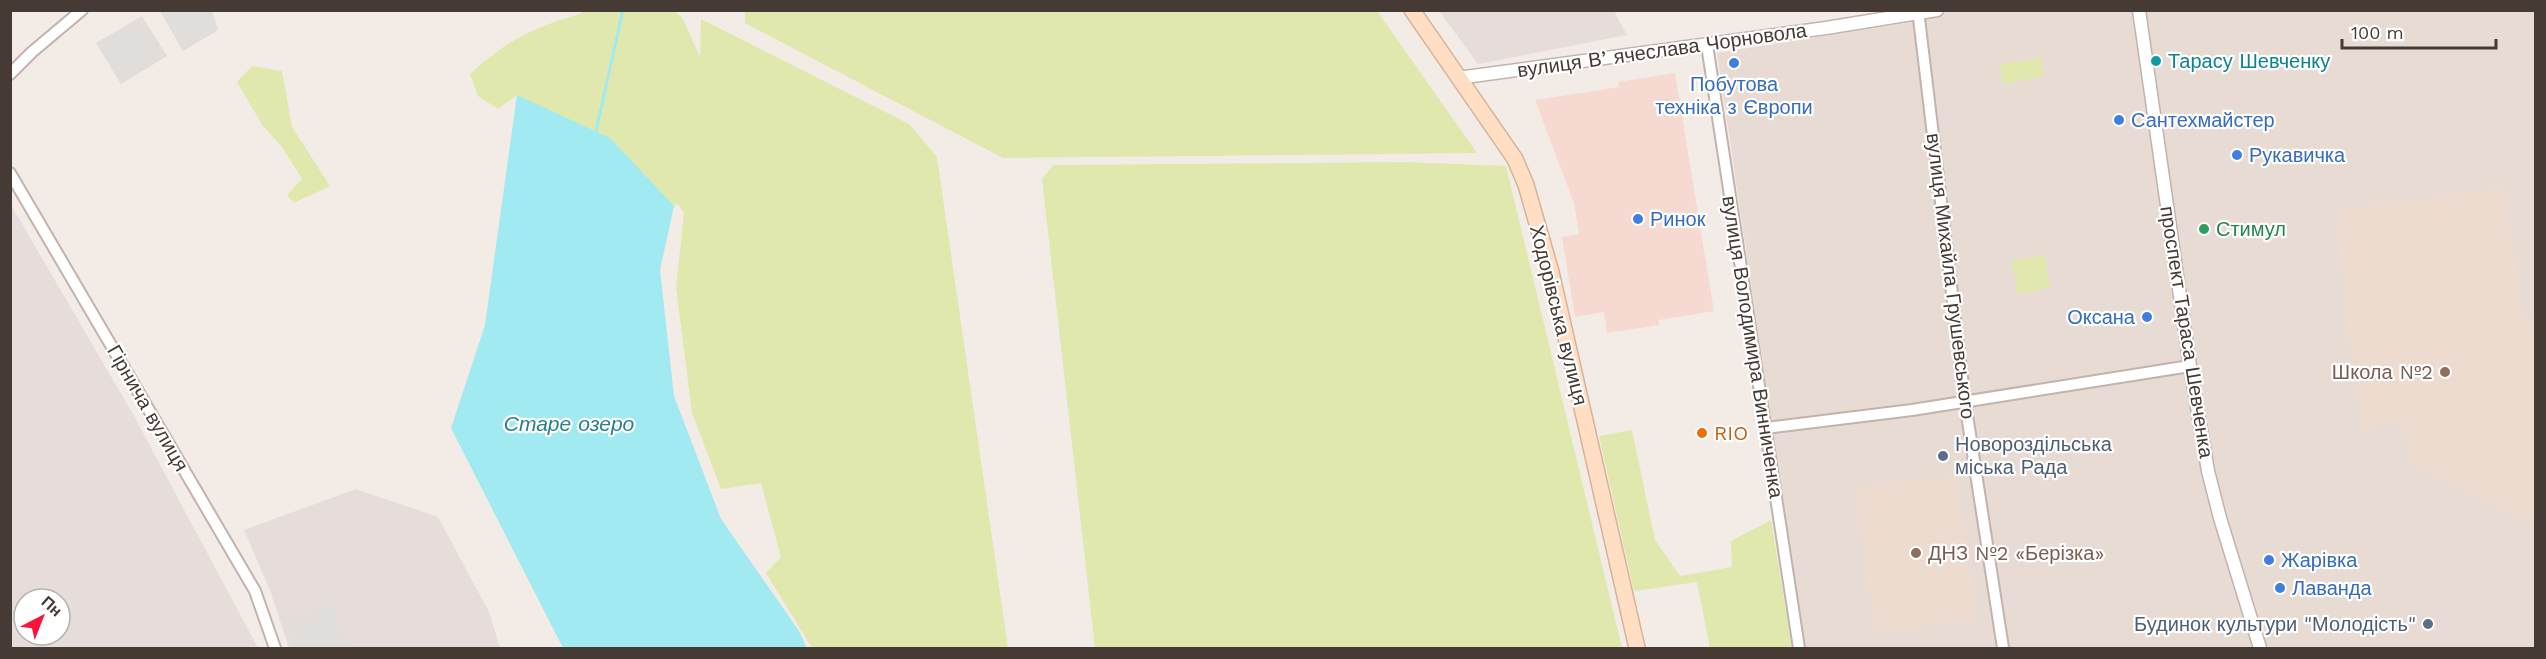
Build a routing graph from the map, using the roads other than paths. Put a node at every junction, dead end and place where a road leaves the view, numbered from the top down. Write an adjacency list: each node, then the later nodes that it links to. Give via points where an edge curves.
1 (82, 10): 7 (street)
2 (1412, 10): 8 (main road, Ходорівська вулиця)
3 (1937, 10): 5 (street, вулиця Вʼячеслава Чорновола)
4 (2139, 10): 10 (street, проспект Тараса Шевченка)
5 (1918, 12): 6 (street, вулиця Вʼячеслава Чорновола); 11 (street, вулиця Михайла Грушевського)
6 (1707, 45): 8 (street, вулиця Вʼячеслава Чорновола); 12 (street, вулиця Володимира Винниченка)
7 (10, 74)
8 (1458, 78): 14 (main road, Ходорівська вулиця, via 1515,159 1526,185 1551,272)
9 (10, 173): 13 (street, Гірнича вулиця, via 255,591)
10 (2190, 366): 11 (street); 17 (street, проспект Тараса Шевченка, via 2208,471)
11 (1965, 402): 12 (street); 16 (street, вулиця Михайла Грушевського)
12 (1766, 428): 15 (street, вулиця Володимира Винниченка)
13 (275, 648)
14 (1637, 648)
15 (1800, 648)
16 (2003, 648)
17 (2260, 648)

